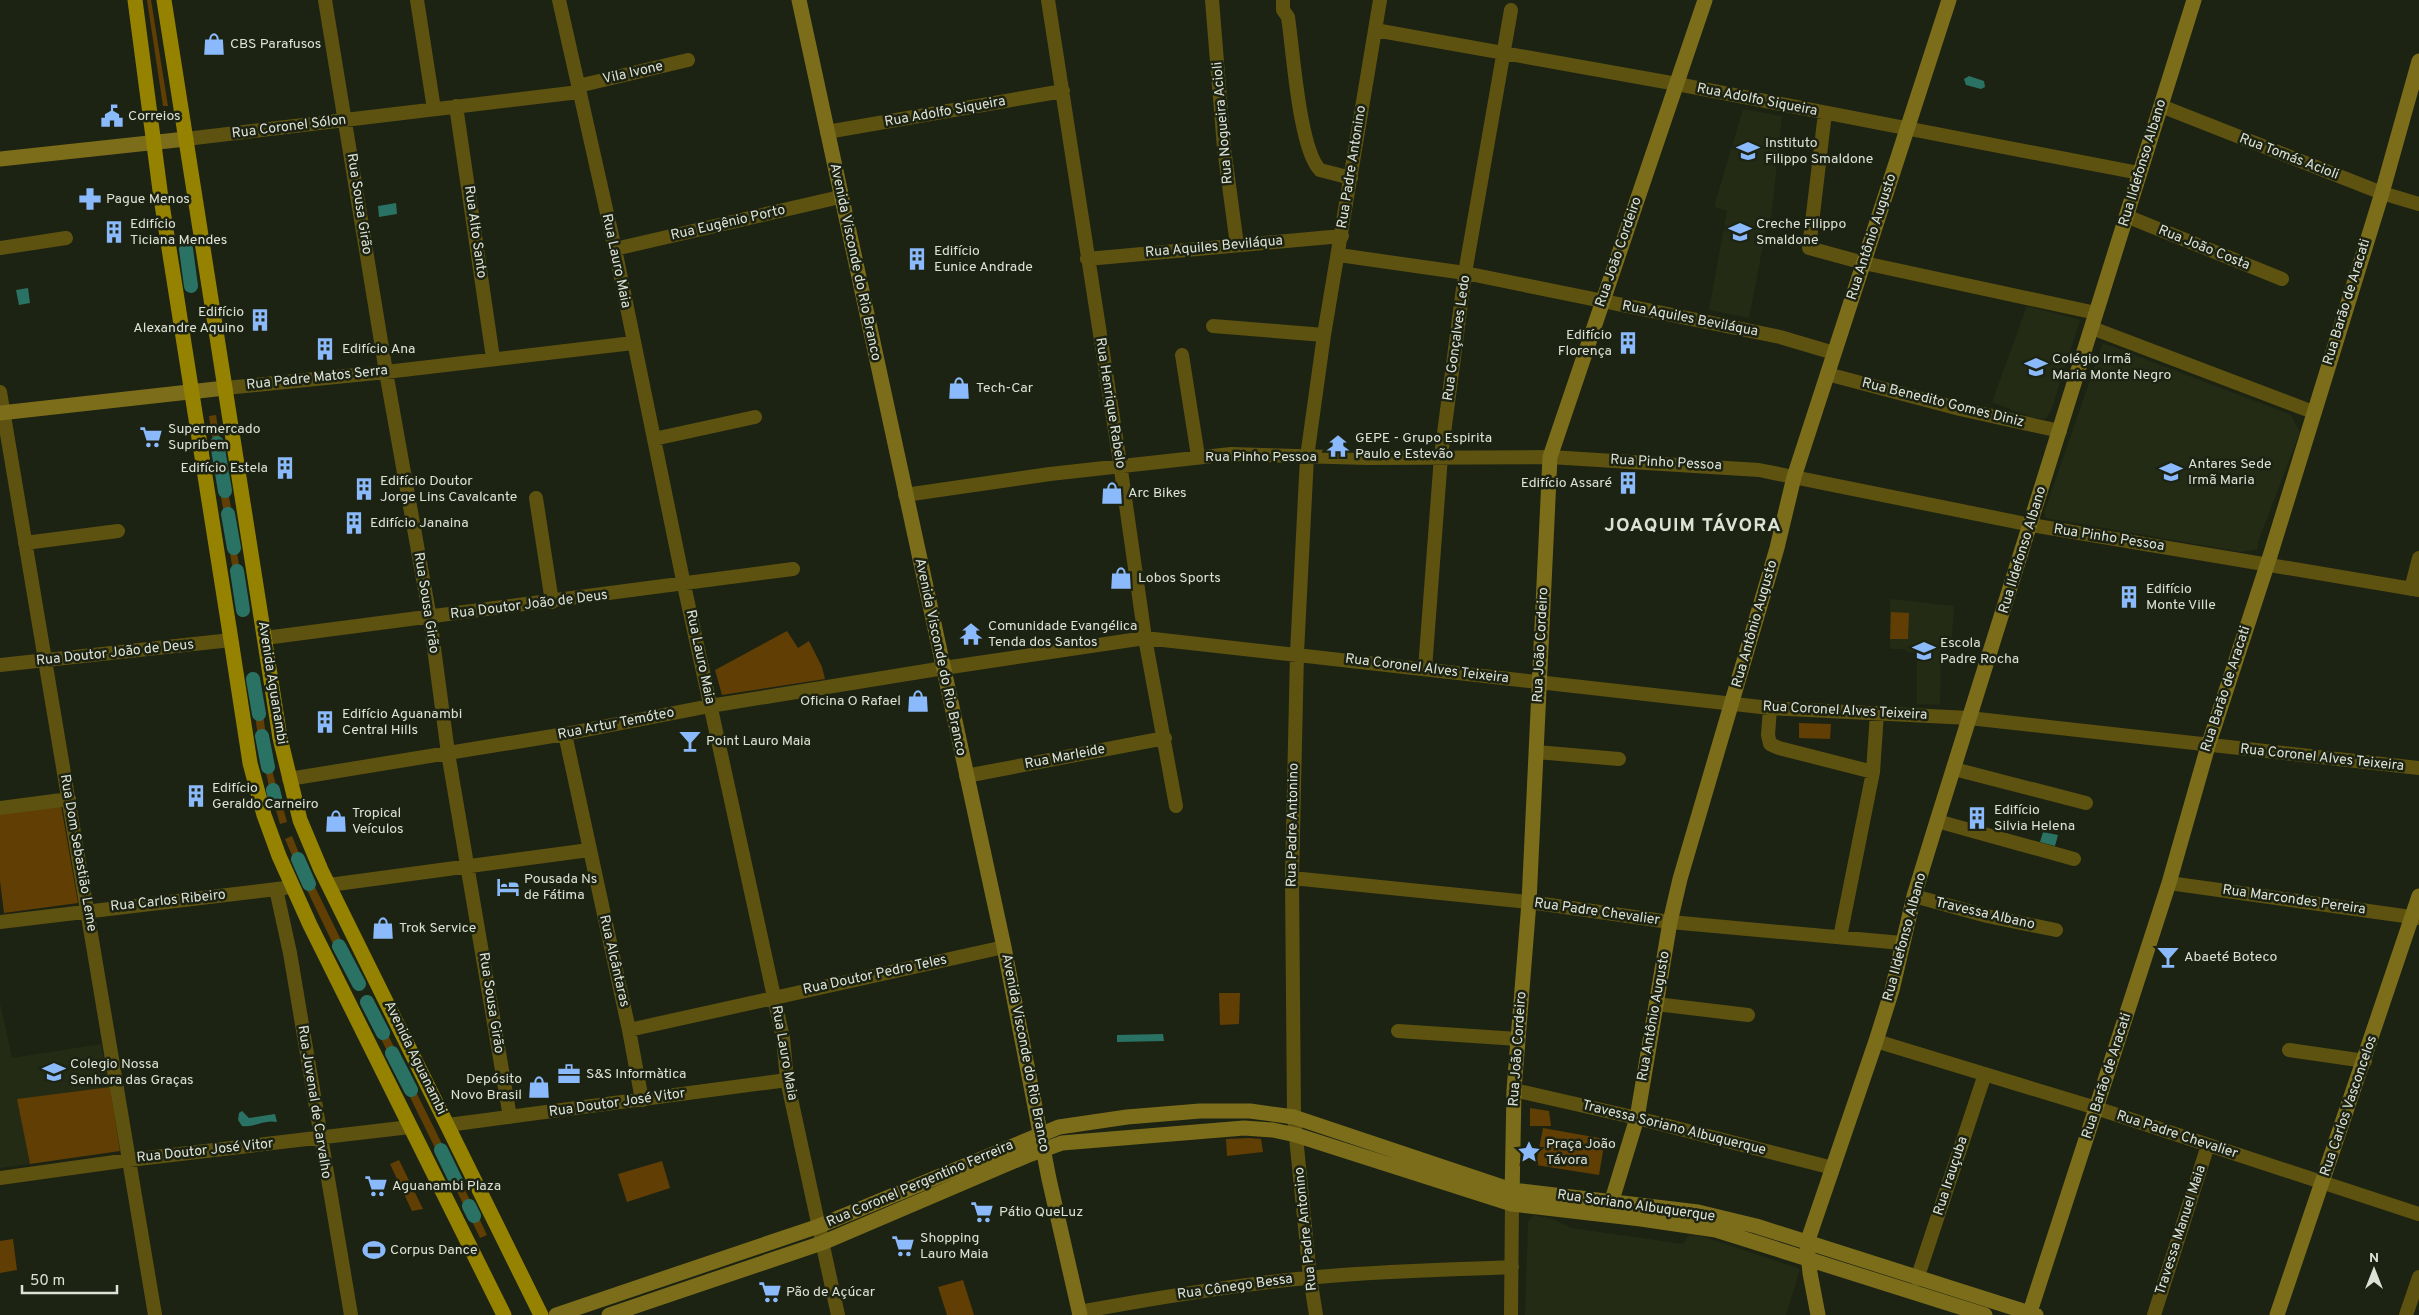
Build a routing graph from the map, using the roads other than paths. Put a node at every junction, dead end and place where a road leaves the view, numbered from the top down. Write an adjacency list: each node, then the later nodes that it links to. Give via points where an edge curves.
1 (135, 0): 30 (main road)
2 (164, 0): 29 (main road, Avenida Aguanambi)
3 (325, 0): 26 (street, Rua Sousa Girão)
4 (418, 0): 24 (street)
5 (559, 0): 20 (street, Rua Lauro Maia)
6 (799, 0): 28 (street, Avenida Visconde do Rio Branco)
7 (1048, 0): 21 (street, Rua Henrique Rabelo)
8 (1212, 0): 40 (street, Rua Nogueira Acioli, via 1224,148)
9 (1283, 0): 33 (street, via 1310,155 1320,170)
10 (1380, 0): 15 (street, Rua Padre Antonino)
11 (1705, 0): 19 (street, Rua João Cordeiro)
12 (1949, 0): 27 (street, Rua Antônio Augusto)
13 (2194, 0): 23 (street, Rua Ildefonso Albano)
14 (1511, 10): 16 (street, Rua Gonçalves Ledo)
15 (1375, 30): 16 (street, Rua Adolfo Siqueira); 33 (street, Rua Padre Antonino)
16 (1504, 52): 19 (street, Rua Adolfo Siqueira); 46 (street, Rua Gonçalves Ledo)
17 (688, 60): 20 (street, Vila Ivone)
18 (2419, 61): 34 (street, Rua Barão de Aracati)
19 (1677, 84): 25 (street, Rua Adolfo Siqueira); 48 (street, Rua João Cordeiro)
20 (578, 89): 22 (street, Rua Coronel Sólon); 42 (street, Rua Lauro Maia)
21 (1062, 91): 28 (street, Rua Adolfo Siqueira); 44 (street, Rua Henrique Rabelo)
22 (456, 106): 24 (street, Rua Coronel Sólon); 56 (street, Rua Alto Santo)
23 (2161, 106): 32 (street, Rua Ildefonso Albano); 34 (street, Rua Tomás Acioli)
24 (434, 109): 26 (street, Rua Coronel Sólon)
25 (1825, 113): 27 (street, Rua Adolfo Siqueira); 45 (street, via 1809,248)
26 (345, 121): 29 (street, Rua Coronel Sólon); 57 (street, Rua Sousa Girão)
27 (1906, 129): 32 (street, Rua Adolfo Siqueira); 45 (street, Rua Antônio Augusto)
28 (827, 132): 35 (street, Avenida Visconde do Rio Branco)
29 (186, 139): 30 (street, Rua Coronel Sólon); 59 (main road, Avenida Aguanambi)
30 (154, 143): 31 (street, Rua Coronel Sólon); 60 (main road)
31 (0, 159)
32 (2139, 173): 37 (street, Rua Ildefonso Albano)
33 (1351, 178): 38 (street, Rua Padre Antonino)
34 (2382, 193): 36 (street, Rua Tomás Acioli); 63 (street, Rua Barão de Aracati)
35 (840, 197): 42 (street, Rua Eugênio Porto); 73 (street, Avenida Visconde do Rio Branco)
36 (2419, 204)
37 (2126, 216): 47 (street, Rua João Costa); 49 (street, Rua Ildefonso Albano)
38 (1342, 236): 40 (street, Rua Aquiles Beviláqua); 43 (street, Rua Padre Antonino)
39 (66, 238): 41 (street)
40 (1237, 245): 44 (street, Rua Aquiles Beviláqua)
41 (0, 248)
42 (615, 249): 53 (street, Rua Lauro Maia)
43 (1339, 255): 46 (street, Rua Aquiles Beviláqua); 52 (street, Rua Padre Antonino)
44 (1087, 259): 71 (street, Rua Henrique Rabelo)
45 (1864, 263): 49 (street); 54 (street, Rua Antônio Augusto)
46 (1465, 273): 48 (street, Rua Aquiles Beviláqua); 68 (street, Rua Gonçalves Ledo)
47 (2282, 279)
48 (1602, 301): 54 (street, Rua Aquiles Beviláqua, via 1780,337); 70 (street, Rua João Cordeiro)
49 (2096, 313): 51 (street, Rua Ildefonso Albano)
50 (1213, 326): 52 (street)
51 (2092, 328): 63 (street); 65 (street, Rua Ildefonso Albano)
52 (1324, 335): 69 (street, Rua Padre Antonino)
53 (633, 343): 56 (street, Rua Padre Matos Serra); 66 (street, Rua Lauro Maia)
54 (1834, 353): 58 (street, Rua Antônio Augusto)
55 (1182, 355): 67 (street)
56 (493, 358): 57 (street, Rua Padre Matos Serra)
57 (386, 372): 59 (street, Rua Padre Matos Serra); 84 (street, Rua Sousa Girão)
58 (1828, 374): 65 (street, Rua Benedito Gomes Diniz); 72 (street, Rua Antônio Augusto)
59 (225, 388): 60 (street, Rua Padre Matos Serra); 85 (main road, Avenida Aguanambi)
60 (192, 391): 62 (street, Rua Padre Matos Serra); 87 (main road)
61 (0, 392): 62 (street, Rua Dom Sebastião Leme)
62 (2, 412): 77 (street, Rua Dom Sebastião Leme)
63 (2313, 412): 79 (street, Rua Barão de Aracati)
64 (756, 417): 66 (street)
65 (2060, 431): 75 (street, Rua Ildefonso Albano)
66 (654, 439): 81 (street, Rua Lauro Maia)
67 (1198, 456): 69 (street, Rua Pinho Pessoa); 71 (street, Rua Pinho Pessoa)
68 (1441, 456): 69 (street, Rua Pinho Pessoa); 70 (street, Rua Pinho Pessoa); 92 (street, Rua Gonçalves Ledo)
69 (1307, 457): 88 (street, Rua Padre Antonino)
70 (1550, 457): 72 (street, Rua Pinho Pessoa, via 1727,466); 93 (street, Rua João Cordeiro)
71 (1120, 465): 73 (street, Rua Pinho Pessoa); 86 (street, Rua Henrique Rabelo)
72 (1794, 477): 75 (street, Rua Pinho Pessoa); 94 (street, Rua Antônio Augusto)
73 (905, 495): 91 (street, Avenida Visconde do Rio Branco)
74 (536, 498): 83 (street)
75 (2031, 525): 79 (street, Rua Pinho Pessoa); 98 (street, Rua Ildefonso Albano)
76 (118, 531): 77 (street)
77 (26, 543): 89 (street, Rua Dom Sebastião Leme)
78 (2419, 558): 82 (street)
79 (2267, 564): 82 (street, Rua Pinho Pessoa); 101 (street, Rua Barão de Aracati)
80 (793, 569): 81 (street, Rua Doutor João de Deus)
81 (684, 585): 83 (street, Rua Doutor João de Deus); 95 (street, Rua Lauro Maia)
82 (2415, 589)
83 (552, 602): 84 (street, Rua Doutor João de Deus)
84 (430, 618): 85 (street, Rua Doutor João de Deus); 103 (street, Rua Sousa Girão)
85 (265, 638): 109 (main road, Avenida Aguanambi)
86 (1145, 638): 88 (street, Rua Coronel Alves Teixeira); 91 (street, Rua Coronel Alves Teixeira); 100 (street, Rua Henrique Rabelo)
87 (231, 640): 89 (street, Rua Doutor João de Deus); 121 (main road, via 250,763 266,823)
88 (1297, 653): 92 (street, Rua Coronel Alves Teixeira); 118 (street, Rua Padre Antonino)
89 (46, 660): 90 (street, Rua Doutor João de Deus); 110 (street, Rua Dom Sebastião Leme)
90 (0, 665)
91 (944, 668): 95 (street, Rua Artur Temóteo); 108 (street, Avenida Visconde do Rio Branco)
92 (1425, 669): 93 (street, Rua Coronel Alves Teixeira)
93 (1540, 683): 94 (street, Rua Coronel Alves Teixeira); 102 (street, Rua João Cordeiro)
94 (1732, 702): 96 (street, Rua Coronel Alves Teixeira); 129 (street, Rua Antônio Augusto)
95 (710, 706): 99 (street, Rua Artur Temóteo); 134 (street, Rua Lauro Maia)
96 (1770, 708): 97 (street, Rua Coronel Alves Teixeira); 107 (street, via 1770,744)
97 (1877, 713): 98 (street, Rua Coronel Alves Teixeira); 107 (street)
98 (1969, 718): 101 (street, Rua Coronel Alves Teixeira); 106 (street, Rua Ildefonso Albano)
99 (565, 734): 103 (street, Rua Artur Temóteo); 115 (street, Rua Alcântaras)
100 (1165, 738): 108 (street, Rua Marleide); 112 (street, Rua Henrique Rabelo)
101 (2208, 746): 105 (street, Rua Coronel Alves Teixeira); 119 (street, Rua Barão de Aracati)
102 (1536, 752): 104 (street); 125 (street, Rua João Cordeiro)
103 (448, 753): 109 (street, Rua Artur Temóteo); 117 (street, Rua Sousa Girão)
104 (1618, 759)
105 (2419, 768)
106 (1954, 769): 111 (street); 114 (street, Rua Ildefonso Albano)
107 (1873, 772): 131 (street)
108 (966, 776): 133 (street, Avenida Visconde do Rio Branco)
109 (288, 779): 120 (main road, Avenida Aguanambi, via 300,820)
110 (69, 799): 113 (street); 126 (street, Rua Dom Sebastião Leme)
111 (2086, 803)
112 (1176, 806)
113 (0, 808)
114 (1937, 821): 116 (street); 123 (street, Rua Ildefonso Albano)
115 (589, 850): 117 (street); 137 (street, Rua Alcântaras)
116 (2074, 859)
117 (468, 867): 120 (street); 148 (street, Rua Sousa Girão)
118 (1292, 878): 125 (street, Rua Padre Chevalier); 149 (street, Rua Padre Antonino)
119 (2169, 883): 127 (street, Rua Marcondes Pereira); 147 (street, Rua Barão de Aracati)
120 (329, 885): 151 (main road, Avenida Aguanambi)
121 (292, 887): 122 (street, Rua Carlos Ribeiro); 152 (main road)
122 (276, 889): 126 (street, Rua Carlos Ribeiro); 155 (street, Rua Juvenal de Carvalho, via 290,953)
123 (1914, 896): 130 (street, Travessa Albano); 132 (street, Rua Ildefonso Albano)
124 (2419, 896): 127 (street, Rua Carlos Vasconcelos)
125 (1529, 902): 129 (street, Rua Padre Chevalier); 139 (street, Rua João Cordeiro)
126 (88, 910): 128 (street, Rua Carlos Ribeiro); 158 (street, Rua Dom Sebastião Leme)
127 (2416, 918): 142 (street, Rua Carlos Vasconcelos)
128 (0, 922)
129 (1670, 922): 131 (street, Rua Padre Chevalier); 135 (street, Rua Antônio Augusto)
130 (2056, 930)
131 (1840, 937): 132 (street, Rua Padre Chevalier)
132 (1902, 943): 140 (street, Rua Ildefonso Albano)
133 (1004, 947): 134 (street, Rua Doutor Pedro Teles); 153 (street, Avenida Visconde do Rio Branco)
134 (774, 997): 137 (street, Rua Doutor Pedro Teles); 144 (street, Rua Lauro Maia, via 783,1038)
135 (1656, 1004): 136 (street); 150 (street, Rua Antônio Augusto)
136 (1748, 1015)
137 (629, 1030): 146 (street, Rua Alcântaras)
138 (1398, 1031): 139 (street)
139 (1518, 1039): 145 (street, Rua João Cordeiro)
140 (1876, 1041): 143 (street, Rua Padre Chevalier); 159 (street, Rua Ildefonso Albano)
141 (2289, 1050): 142 (street)
142 (2365, 1061): 161 (street, Rua Carlos Vasconcelos)
143 (1985, 1074): 147 (street, Rua Padre Chevalier); 173 (street, Rua Irauçuba)
144 (787, 1080): 146 (street, Rua Doutor José Vitor); 166 (street, Rua Lauro Maia)
145 (1514, 1090): 150 (street, Travessa Soriano Albuquerque); 162 (street, Rua João Cordeiro)
146 (642, 1100): 148 (street, Rua Doutor José Vitor)
147 (2096, 1108): 156 (street, Rua Padre Chevalier); 175 (street, Rua Barão de Aracati)
148 (510, 1117): 151 (street, Rua Doutor José Vitor)
149 (1294, 1117): 153 (street, Rua Coronel Pergentino Ferreira, via 1250,1111 1200,1111 1127,1117 1058,1127); 154 (street, Rua Padre Antonino); 162 (street, Rua Soriano Albuquerque)
150 (1637, 1118): 159 (street, Travessa Soriano Albuquerque); 163 (street, Rua Antônio Augusto)
151 (448, 1125): 179 (main road, Avenida Aguanambi)
152 (410, 1127): 155 (street, Rua Doutor José Vitor); 178 (main road)
153 (1040, 1134): 157 (street, Avenida Visconde do Rio Branco); 166 (street, Rua Coronel Pergentino Ferreira)
154 (1296, 1135): 157 (street, Rua Coronel Pergentino Ferreira, via 1244,1128 1062,1143); 162 (street, Rua Soriano Albuquerque); 171 (street, Rua Padre Antonino)
155 (319, 1138): 158 (street, Rua Doutor José Vitor); 177 (street, Rua Juvenal de Carvalho)
156 (2208, 1145): 161 (street, Rua Padre Chevalier); 187 (street, Travessa Manuel Maia)
157 (1043, 1150): 167 (street, Rua Coronel Pergentino Ferreira); 174 (street, Avenida Visconde do Rio Branco)
158 (129, 1160): 160 (street, Rua Doutor José Vitor); 176 (street, Rua Dom Sebastião Leme)
159 (1833, 1168): 168 (street, Rua Ildefonso Albano)
160 (0, 1178)
161 (2323, 1182): 164 (street, Rua Padre Chevalier); 188 (street, Rua Carlos Vasconcelos)
162 (1512, 1197): 163 (street, Rua Soriano Albuquerque); 165 (street, Rua Soriano Albuquerque); 170 (street, Rua João Cordeiro)
163 (1612, 1200): 165 (street, Rua Soriano Albuquerque)
164 (2419, 1214)
165 (1697, 1219): 168 (street, Rua Soriano Albuquerque, via 1756,1226); 169 (street, Rua Soriano Albuquerque, via 1716,1230)
166 (819, 1226): 167 (street, Rua Lauro Maia); 180 (street, Rua Coronel Pergentino Ferreira)
167 (822, 1243): 181 (street, Rua Coronel Pergentino Ferreira); 182 (street, Rua Lauro Maia)
168 (1807, 1243): 169 (street); 173 (street, Rua Soriano Albuquerque)
169 (1808, 1259): 185 (street); 186 (street, Rua Soriano Albuquerque)
170 (1512, 1267): 171 (street, Rua Cônego Bessa); 184 (street, Rua João Cordeiro)
171 (1310, 1277): 174 (street, Rua Cônego Bessa, via 1207,1289); 183 (street, Rua Padre Antonino)
172 (2419, 1277): 189 (street)
173 (1917, 1279): 175 (street, Rua Soriano Albuquerque)
174 (1080, 1313)
175 (2031, 1314)
176 (155, 1315)
177 (351, 1315)
178 (504, 1315)
179 (541, 1315)
180 (556, 1315)
181 (610, 1315)
182 (838, 1315)
183 (1316, 1315)
184 (1511, 1315)
185 (1818, 1315)
186 (1985, 1315)
187 (2154, 1315)
188 (2277, 1315)
189 (2406, 1315)

